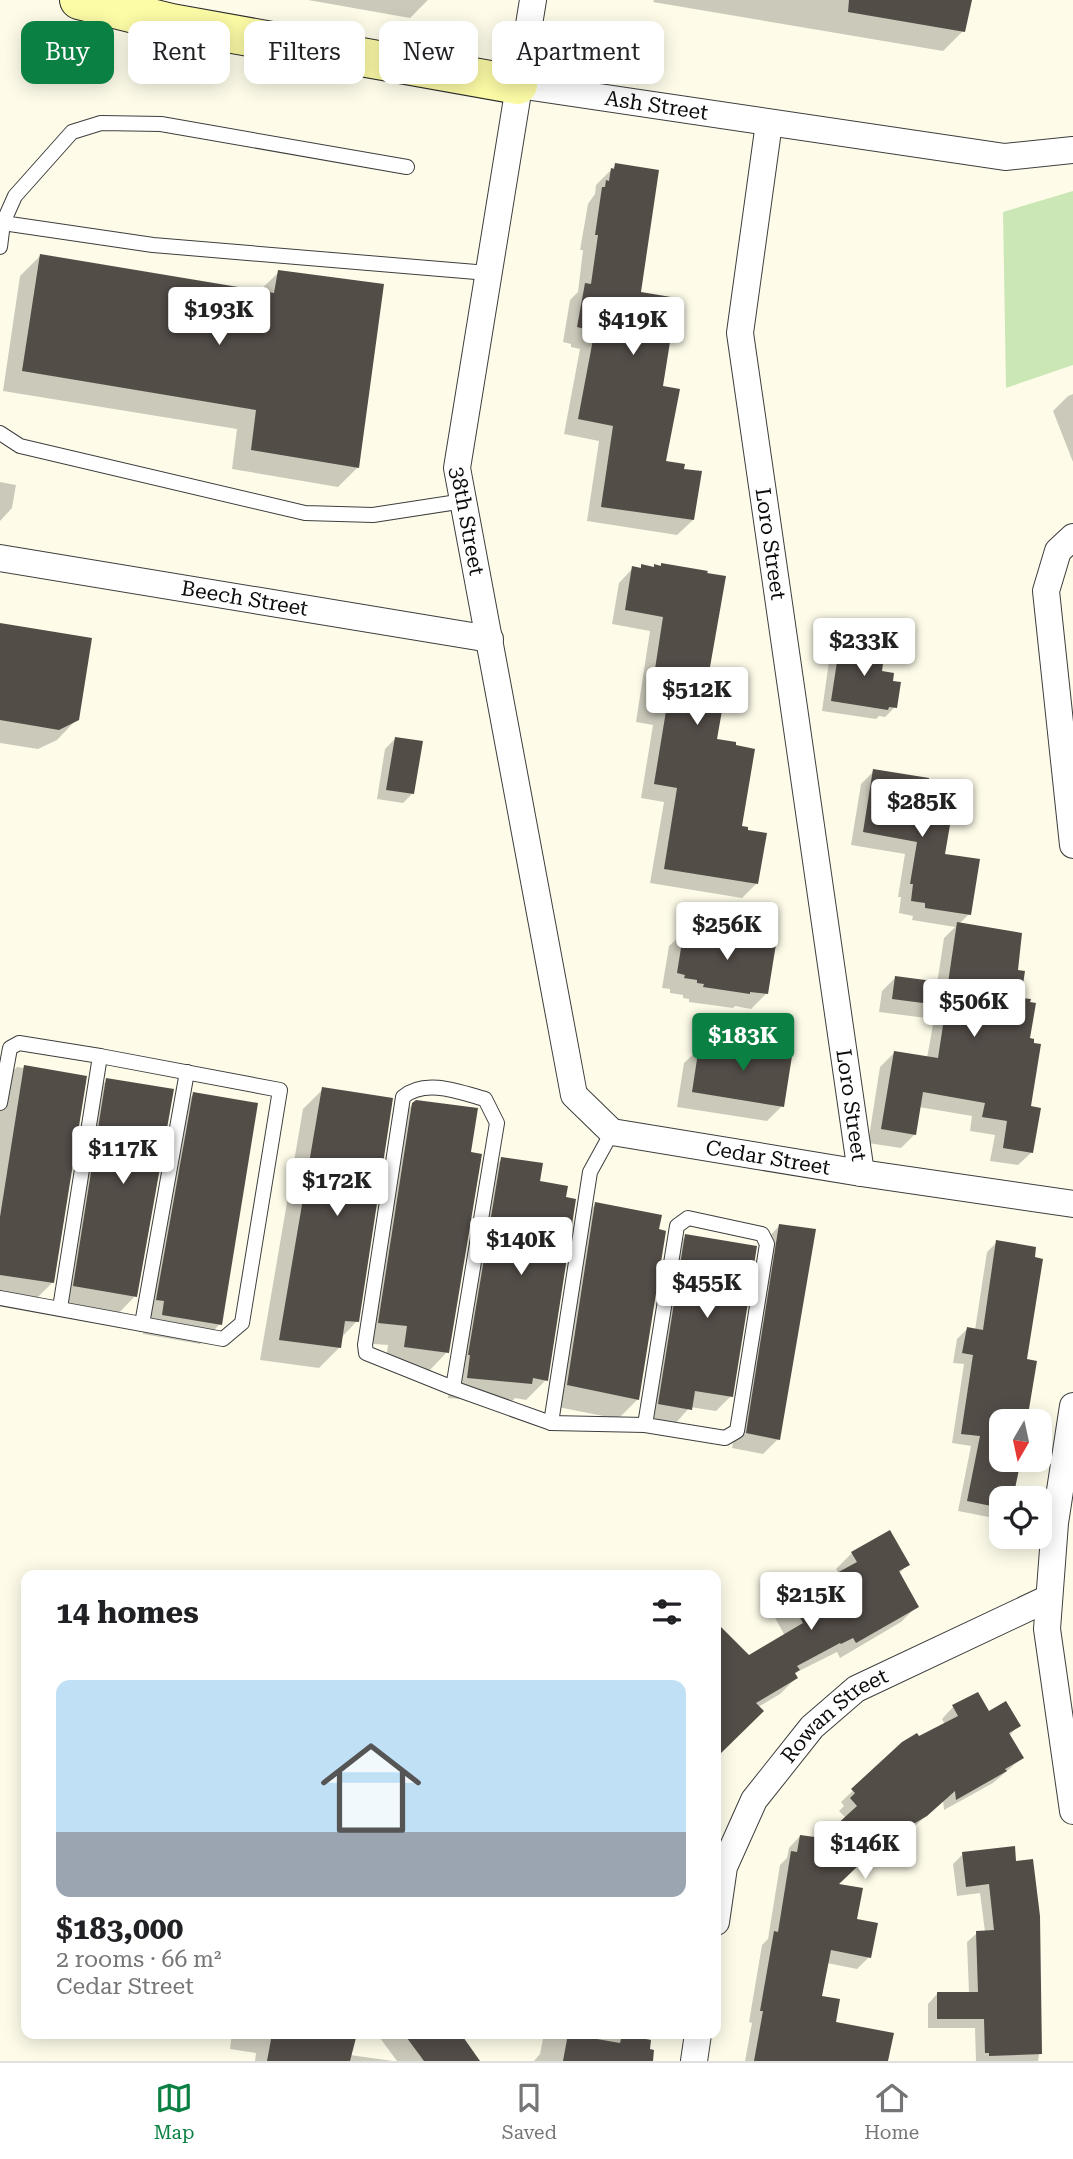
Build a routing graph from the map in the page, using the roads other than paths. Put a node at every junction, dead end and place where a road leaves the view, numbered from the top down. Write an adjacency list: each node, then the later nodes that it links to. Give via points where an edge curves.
1 (79, 0): 3 (street, Ash Street, via 172,23)
2 (533, 0): 3 (street, 38th Street)
3 (518, 85): 4 (street, Ash Street); 9 (street, 38th Street)
4 (769, 123): 5 (street, Ash Street, via 1005,157); 20 (street, Loro Street, via 740,333)
5 (1073, 150)
6 (407, 167): 7 (lane, via 161,124 101,123 72,132 15,196)
7 (3, 223): 8 (lane); 9 (lane, via 153,245)
8 (0, 247)
9 (488, 272): 11 (street, 38th Street, via 457,468)
10 (0, 433): 11 (lane, via 20,446 304,513 373,515)
11 (464, 501): 14 (street, 38th Street)
12 (1073, 537): 15 (street, via 1058,551 1046,591)
13 (0, 558): 14 (street, Beech Street)
14 (490, 639): 19 (street, 38th Street, via 574,1095)
15 (1073, 845)
16 (100, 1056): 17 (lane); 18 (lane, via 19,1043 10,1048); 23 (lane)
17 (187, 1072): 24 (lane); 24 (lane, via 281,1090 242,1323 223,1339)
18 (0, 1103)
19 (612, 1132): 20 (street, Cedar Street); 27 (lane, via 590,1172)
20 (861, 1173): 21 (street, Cedar Street)
21 (1073, 1204)
22 (0, 1298): 23 (lane)
23 (60, 1308): 24 (lane)
24 (142, 1324)
25 (453, 1388): 25 (lane, via 366,1353 404,1097 412,1090 446,1088 485,1099 496,1124); 27 (lane)
26 (1073, 1406): 29 (street)
27 (551, 1423): 28 (lane)
28 (645, 1425): 28 (lane, via 725,1438 737,1431 767,1244 762,1234 688,1218 677,1226)
29 (1049, 1598): 30 (street, via 1047,1629); 31 (street, Rowan Street, via 856,1689 812,1727 754,1800 724,1867)
30 (1073, 1811)
31 (721, 1888)
32 (697, 2039): 33 (street)
33 (694, 2061)

